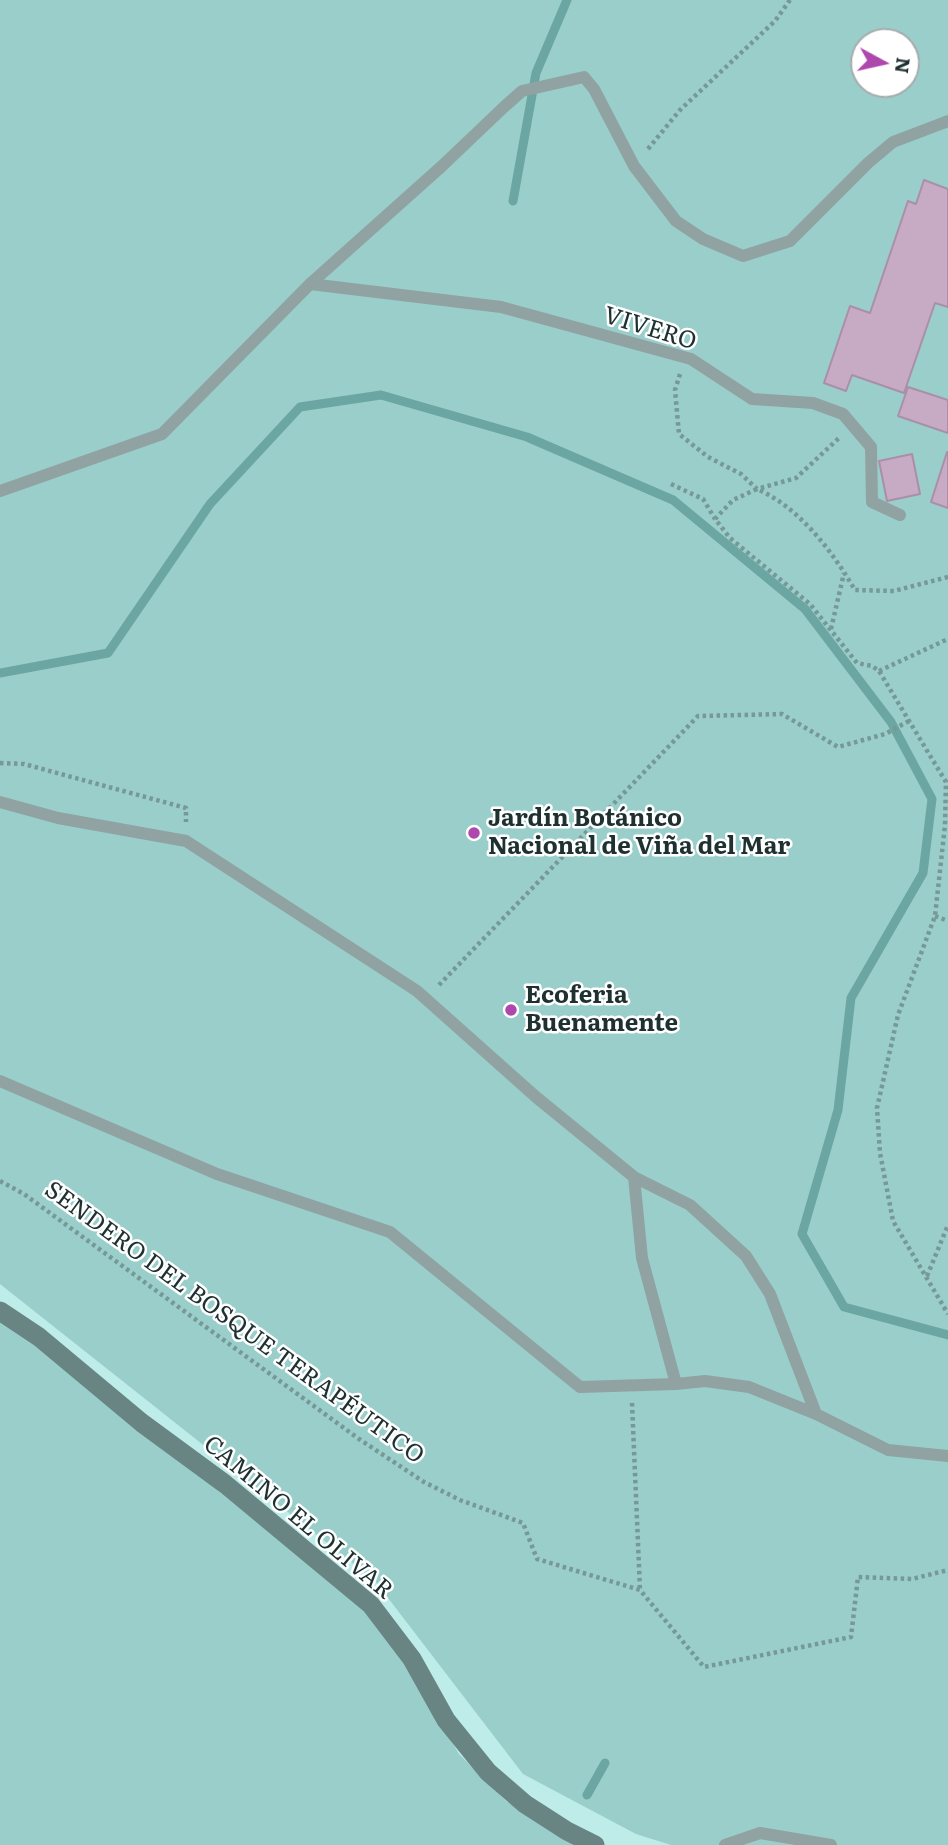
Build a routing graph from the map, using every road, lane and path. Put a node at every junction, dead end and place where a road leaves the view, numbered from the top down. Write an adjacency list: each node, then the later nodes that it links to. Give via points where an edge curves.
1 (790, 0): 3 (path, via 775,21 681,110)
2 (948, 121): 3 (lane, via 893,142 790,241 743,256 676,221)
3 (634, 166): 4 (lane, via 584,77 522,91)
4 (310, 284): 5 (lane, VIVERO, via 501,307); 9 (lane, via 162,434)
5 (691, 359): 6 (lane, VIVERO, via 752,399 813,402 843,414); 8 (path, via 675,390 679,434)
6 (852, 426): 8 (path, via 796,478); 10 (lane, VIVERO, via 871,447 873,502)
7 (671, 484): 11 (path, via 703,499)
8 (757, 489): 11 (path, via 733,500); 12 (path, via 798,518)
9 (0, 491)
10 (900, 515)
11 (715, 519): 14 (path, via 730,538 810,604)
12 (845, 572): 13 (path, via 855,590 894,591); 14 (path)
13 (948, 578)
14 (830, 630): 16 (path, via 856,663)
15 (948, 639): 16 (path)
16 (879, 671): 17 (path)
17 (909, 721): 21 (path, via 946,782); 23 (path, via 838,747 782,714 698,716)
18 (0, 763): 20 (path, via 24,764 186,808)
19 (0, 802): 20 (lane, via 58,818)
20 (186, 841): 23 (lane)
21 (935, 916): 22 (path); 28 (path, via 898,1015 877,1108 893,1221)
22 (948, 921)
23 (426, 999): 25 (lane)
24 (0, 1081): 32 (lane, via 217,1174 390,1231 580,1387)
25 (634, 1177): 31 (lane, via 642,1258); 33 (lane, via 690,1205 746,1256 770,1294)
26 (0, 1181): 36 (path, SENDERO DEL BOSQUE TERAPÉUTICO, via 424,1482 523,1522 537,1559)
27 (948, 1225): 28 (path)
28 (926, 1277): 30 (path)
29 (0, 1311): 37 (main road, CAMINO EL OLIVAR, via 225,1483 371,1605 412,1659 446,1720 488,1772 525,1804)
30 (948, 1314)
31 (676, 1384): 32 (lane); 33 (lane, via 705,1381 750,1387)
32 (631, 1385): 36 (path)
33 (816, 1414): 34 (lane, via 888,1450)
34 (948, 1455)
35 (948, 1570): 36 (path, via 912,1579 858,1577 851,1637 704,1667)
36 (640, 1590)
37 (595, 1845)
38 (725, 1845): 39 (lane, via 760,1833)
39 (831, 1845)

